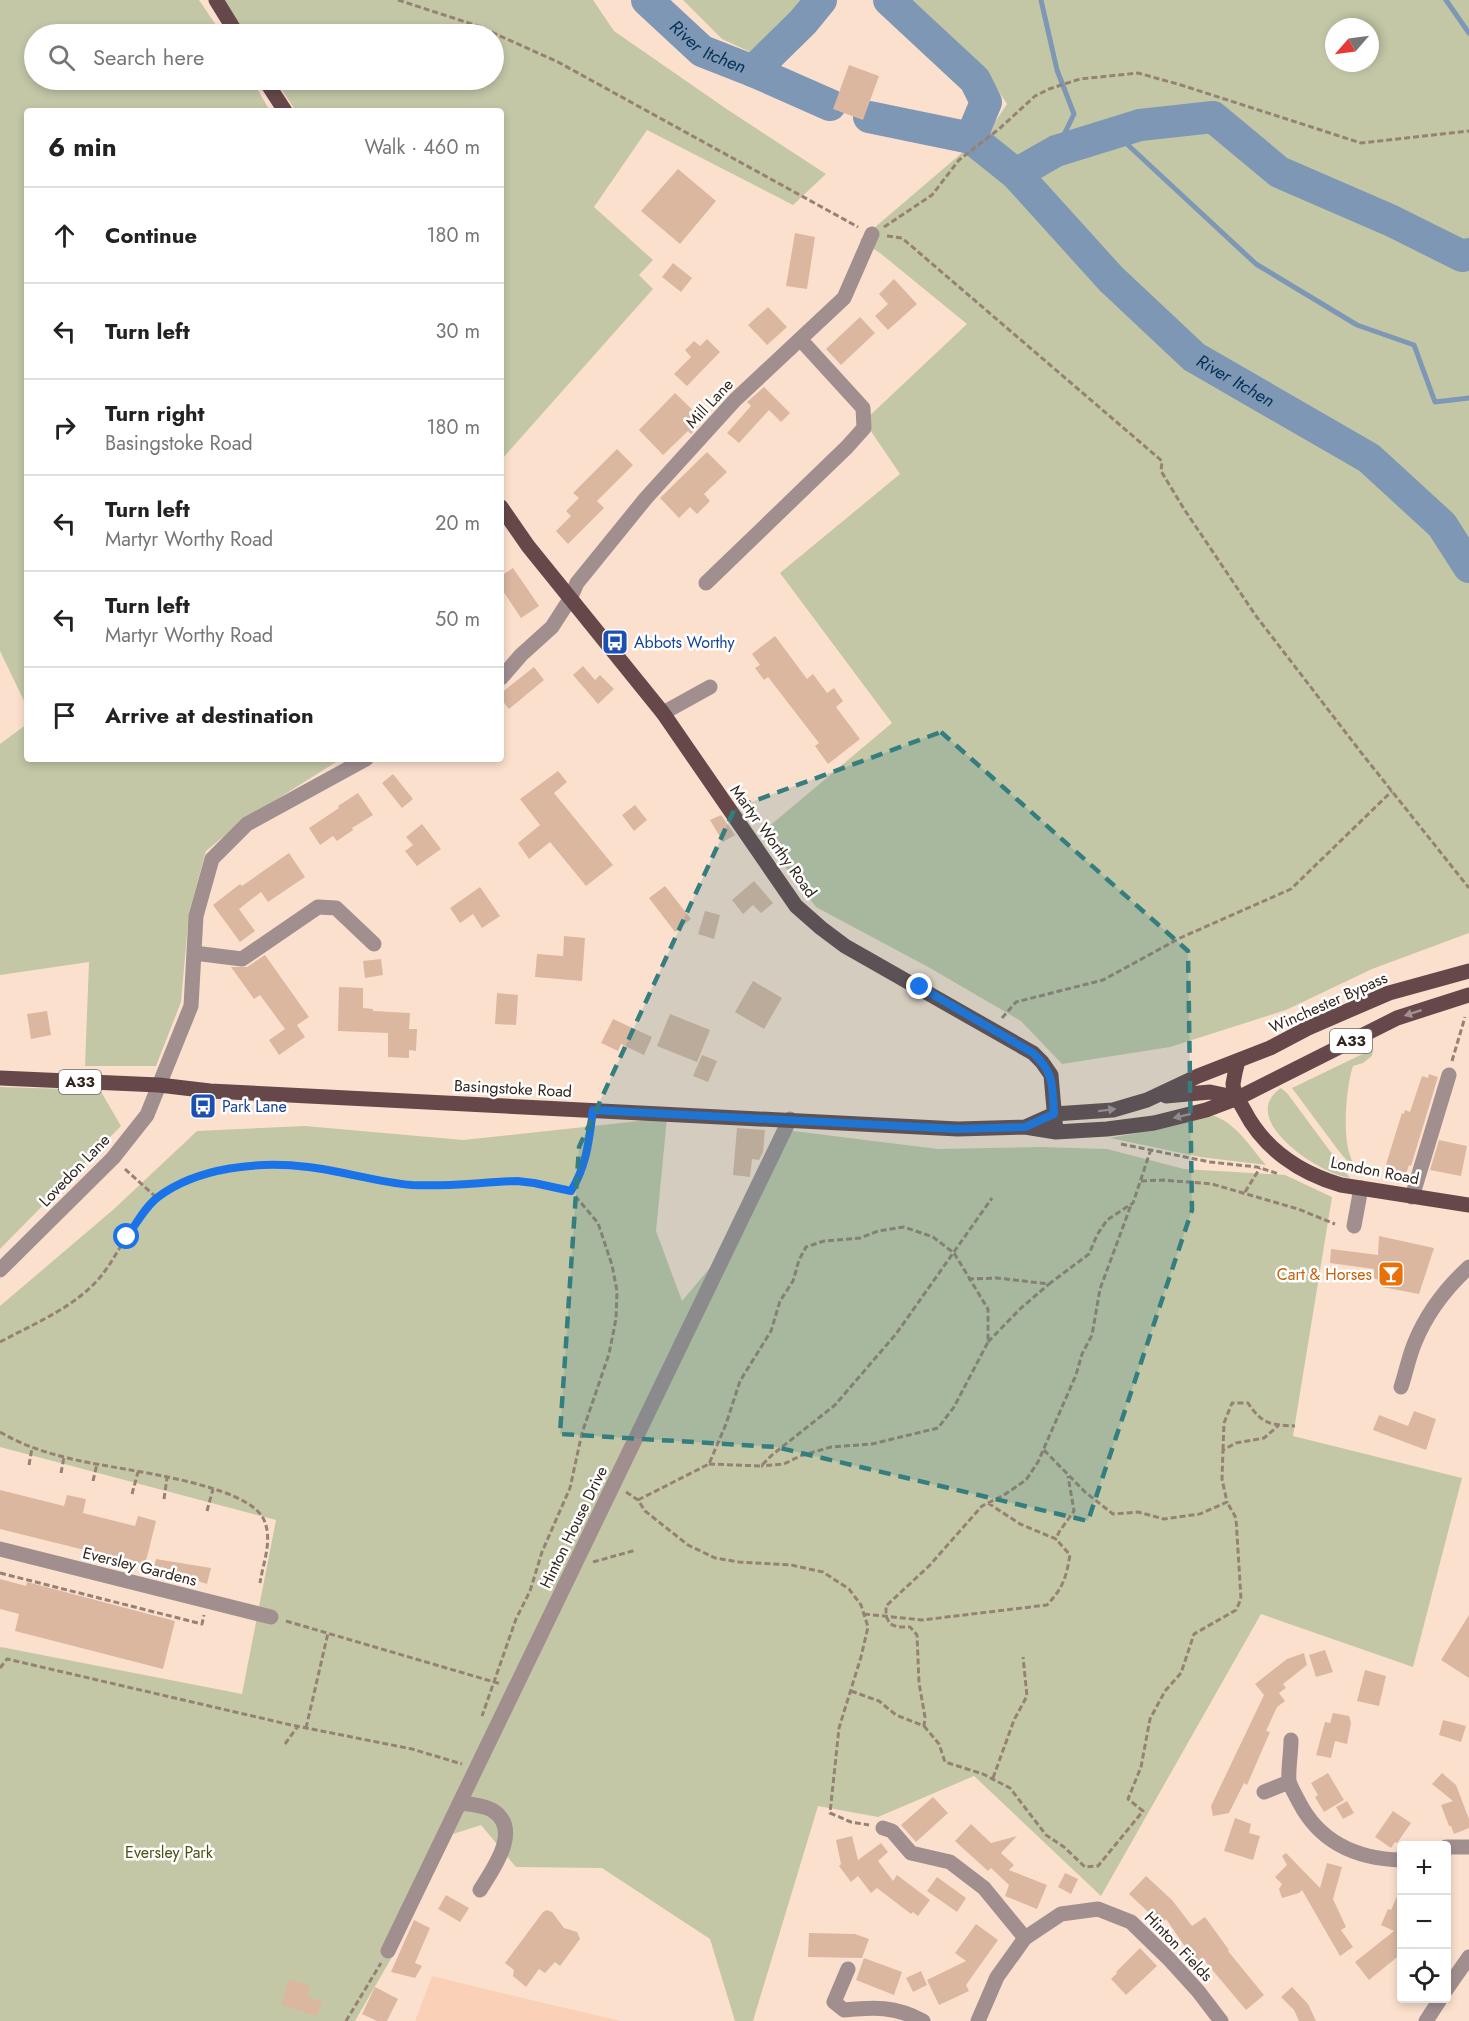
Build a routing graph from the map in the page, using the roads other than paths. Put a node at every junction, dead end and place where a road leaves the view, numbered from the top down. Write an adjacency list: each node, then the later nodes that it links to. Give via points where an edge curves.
1 (216, 0): 2 (main road)
2 (231, 24)
3 (272, 90): 4 (main road)
4 (283, 108)
5 (872, 234): 6 (street, Mill Lane, via 844,298)
6 (800, 339): 8 (street, via 863,408 864,428); 9 (street, Mill Lane, via 735,400 646,498 576,583)
7 (504, 511): 9 (main road, Martyr Worthy Road)
8 (706, 583)
9 (570, 599): 10 (street, via 552,627); 12 (main road, Martyr Worthy Road)
10 (504, 675)
11 (710, 687): 12 (street)
12 (663, 713): 24 (main road, Martyr Worthy Road, via 796,906 845,946 1033,1053 1051,1075)
13 (361, 762): 15 (street, via 247,824 212,859 196,916)
14 (374, 944): 15 (street, via 336,908 318,908 242,959)
15 (194, 953): 21 (street, via 191,1006)
16 (1469, 971): 18 (main road, Winchester Bypass / A33, via 1389,993)
17 (1469, 995): 23 (main road, A33, one-way to 23, via 1397,1018)
18 (1238, 1061): 22 (main road, Basingstoke Road / A33); 23 (main road, London Road, via 1233,1086)
19 (1449, 1075): 29 (street)
20 (0, 1078): 21 (main road, Basingstoke Road / A33)
21 (159, 1085): 25 (main road, Basingstoke Road / A33, via 210,1091); 33 (street, Lovedon Lane, via 147,1115 113,1158)
22 (1157, 1096): 23 (main road, via 1210,1092); 24 (main road, Basingstoke Road / A33, one-way to 22, via 1113,1110)
23 (1238, 1098): 27 (main road, Basingstoke Road / A33, one-way to 27, via 1154,1123); 28 (main road, London Road, via 1250,1122 1277,1152 1325,1180)
24 (1054, 1114): 26 (main road, Basingstoke Road / A33); 27 (main road, Martyr Worthy Road)
25 (790, 1119): 26 (main road, Basingstoke Road / A33, via 958,1129); 40 (street, Hinton House Drive)
26 (1025, 1127): 27 (main road, Basingstoke Road / A33)
27 (1056, 1132)
28 (1360, 1188): 29 (main road, London Road); 31 (street)
29 (1412, 1197): 30 (main road, London Road)
30 (1469, 1205)
31 (1354, 1226)
32 (1469, 1268): 34 (street, via 1434,1305 1415,1343)
33 (0, 1270)
34 (1401, 1387)
35 (0, 1549): 36 (street, Eversley Gardens)
36 (272, 1617)
37 (1291, 1740): 38 (street)
38 (1289, 1782): 39 (street); 44 (street, via 1305,1813 1327,1837 1362,1856)
39 (1263, 1792)
40 (460, 1803): 45 (street, via 492,1810 505,1827 499,1859); 47 (street, Hinton House Drive)
41 (883, 1828): 46 (street, via 892,1831 911,1853 951,1862 984,1888)
42 (1451, 1847): 43 (street)
43 (1469, 1847)
44 (1397, 1860)
45 (480, 1890)
46 (1025, 1938): 53 (street, Hinton Fields, via 996,1977); 54 (street, Hinton Fields, via 1061,1914 1098,1910 1131,1922 1183,1974)
47 (388, 1951)
48 (1469, 1957): 50 (street)
49 (848, 1969): 52 (street, via 834,2002 844,2010 892,2009)
50 (1451, 1983)
51 (1438, 2003): 55 (street)
52 (923, 2021)
53 (978, 2021)
54 (1221, 2021)
55 (1426, 2021)

